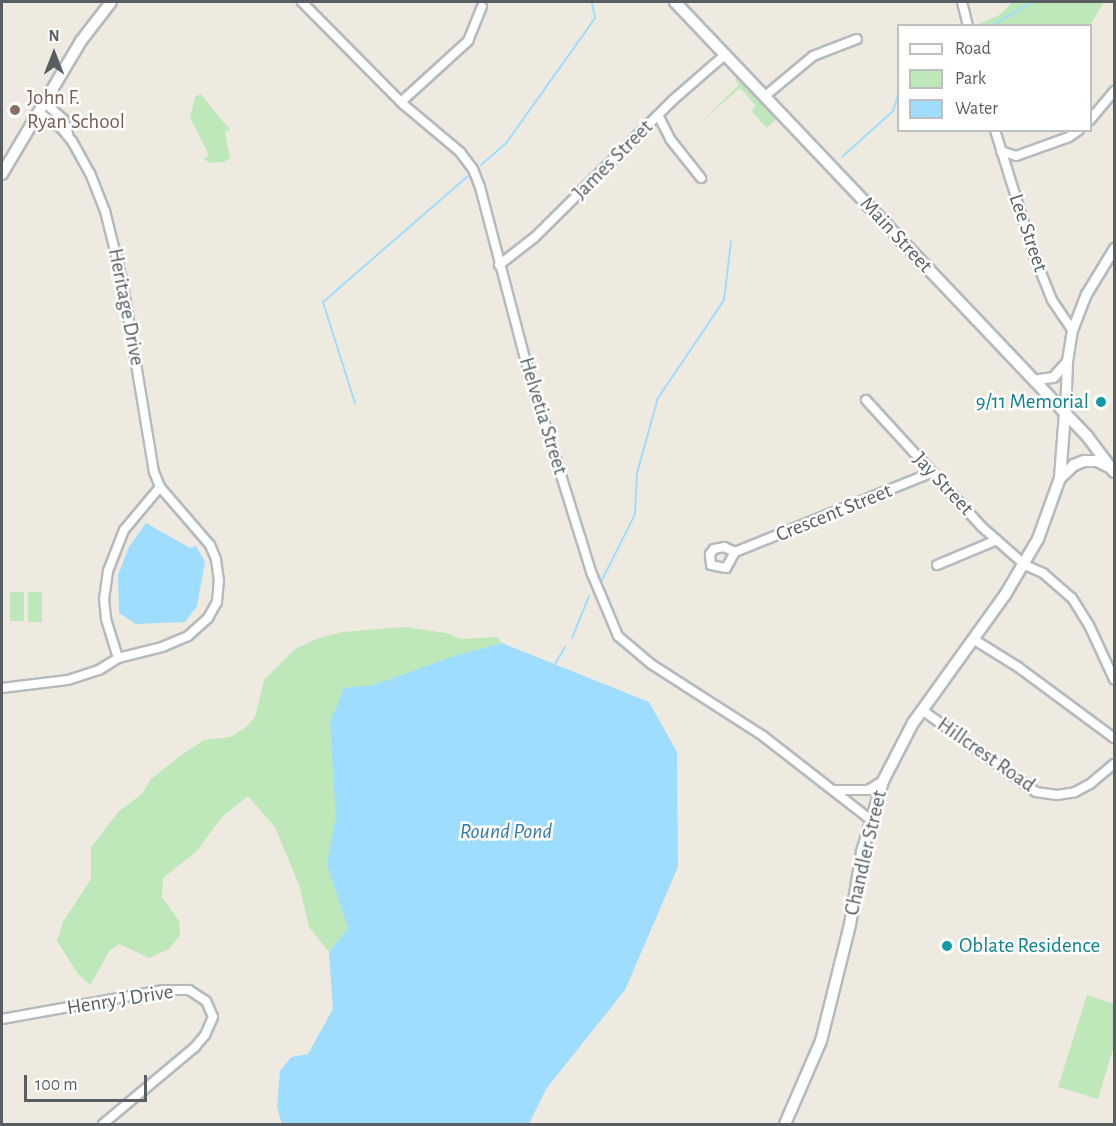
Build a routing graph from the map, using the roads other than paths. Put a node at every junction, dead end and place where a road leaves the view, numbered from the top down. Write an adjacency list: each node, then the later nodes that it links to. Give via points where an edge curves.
1 (111, 2): 12 (main road, via 81,41)
2 (302, 2): 11 (street, Helvetia Street)
3 (675, 2): 8 (main road, Main Street)
4 (962, 2): 6 (street)
5 (482, 7): 11 (street, via 468,41)
6 (968, 24)
7 (857, 39): 10 (street, via 813,57)
8 (726, 54): 10 (main road, Main Street); 13 (street, James Street)
9 (1114, 91): 14 (street)
10 (765, 96): 24 (main road, Main Street)
11 (401, 102): 21 (street, Helvetia Street, via 460,152 473,169)
12 (41, 107): 18 (main road); 30 (street, Heritage Drive, via 68,135 96,189 112,238)
13 (658, 115): 19 (street, via 670,139); 21 (street, James Street, via 535,237)
14 (1092, 118)
15 (996, 132): 17 (street, Lee Street)
16 (1076, 132): 17 (street, via 1016,156)
17 (1001, 151): 22 (street, Lee Street, via 1034,255 1052,300)
18 (2, 174)
19 (701, 178)
20 (1114, 248): 22 (street, Chandler Street, via 1086,294)
21 (499, 265): 43 (street, Helvetia Street, via 592,574 618,636 651,664 740,720)
22 (1072, 330): 23 (street, Chandler Street)
23 (1067, 361): 24 (street, via 1053,377); 26 (street, Chandler Street)
24 (1033, 380): 26 (main road, Main Street)
25 (866, 400): 28 (street, Jay Street)
26 (1065, 413): 27 (main road, Main Street); 29 (main road, Chandler Street)
27 (1114, 471): 29 (main road, via 1097,461 1084,461)
28 (931, 472): 31 (street, Jay Street); 32 (street, Crescent Street)
29 (1060, 478): 34 (main road, Chandler Street, via 1048,517)
30 (159, 486): 36 (street, via 124,530 108,571 106,619); 36 (street, Heritage Drive, via 210,545 219,581 217,602 208,618 188,636)
31 (997, 540): 33 (street); 34 (street, Jay Street)
32 (735, 552)
33 (937, 565)
34 (1025, 565): 35 (main road, Chandler Street); 37 (street, Jay Street, via 1060,586 1081,609)
35 (973, 639): 39 (main road, Chandler Street); 40 (street)
36 (118, 658): 38 (street, Heritage Drive, via 68,681)
37 (1114, 679)
38 (2, 688)
39 (922, 710): 41 (street, Hillcrest Road, via 1036,792 1076,792); 42 (main road, Chandler Street)
40 (1114, 738)
41 (1114, 764)
42 (883, 781): 43 (street, via 868,790); 44 (main road, Chandler Street)
43 (832, 790): 44 (street, Helvetia Street)
44 (871, 820): 47 (main road, Chandler Street, via 821,1041)
45 (2, 1019): 46 (street, Henry J Drive, via 163,990 189,990 206,1001 213,1017 205,1035)
46 (103, 1125)
47 (785, 1125)

